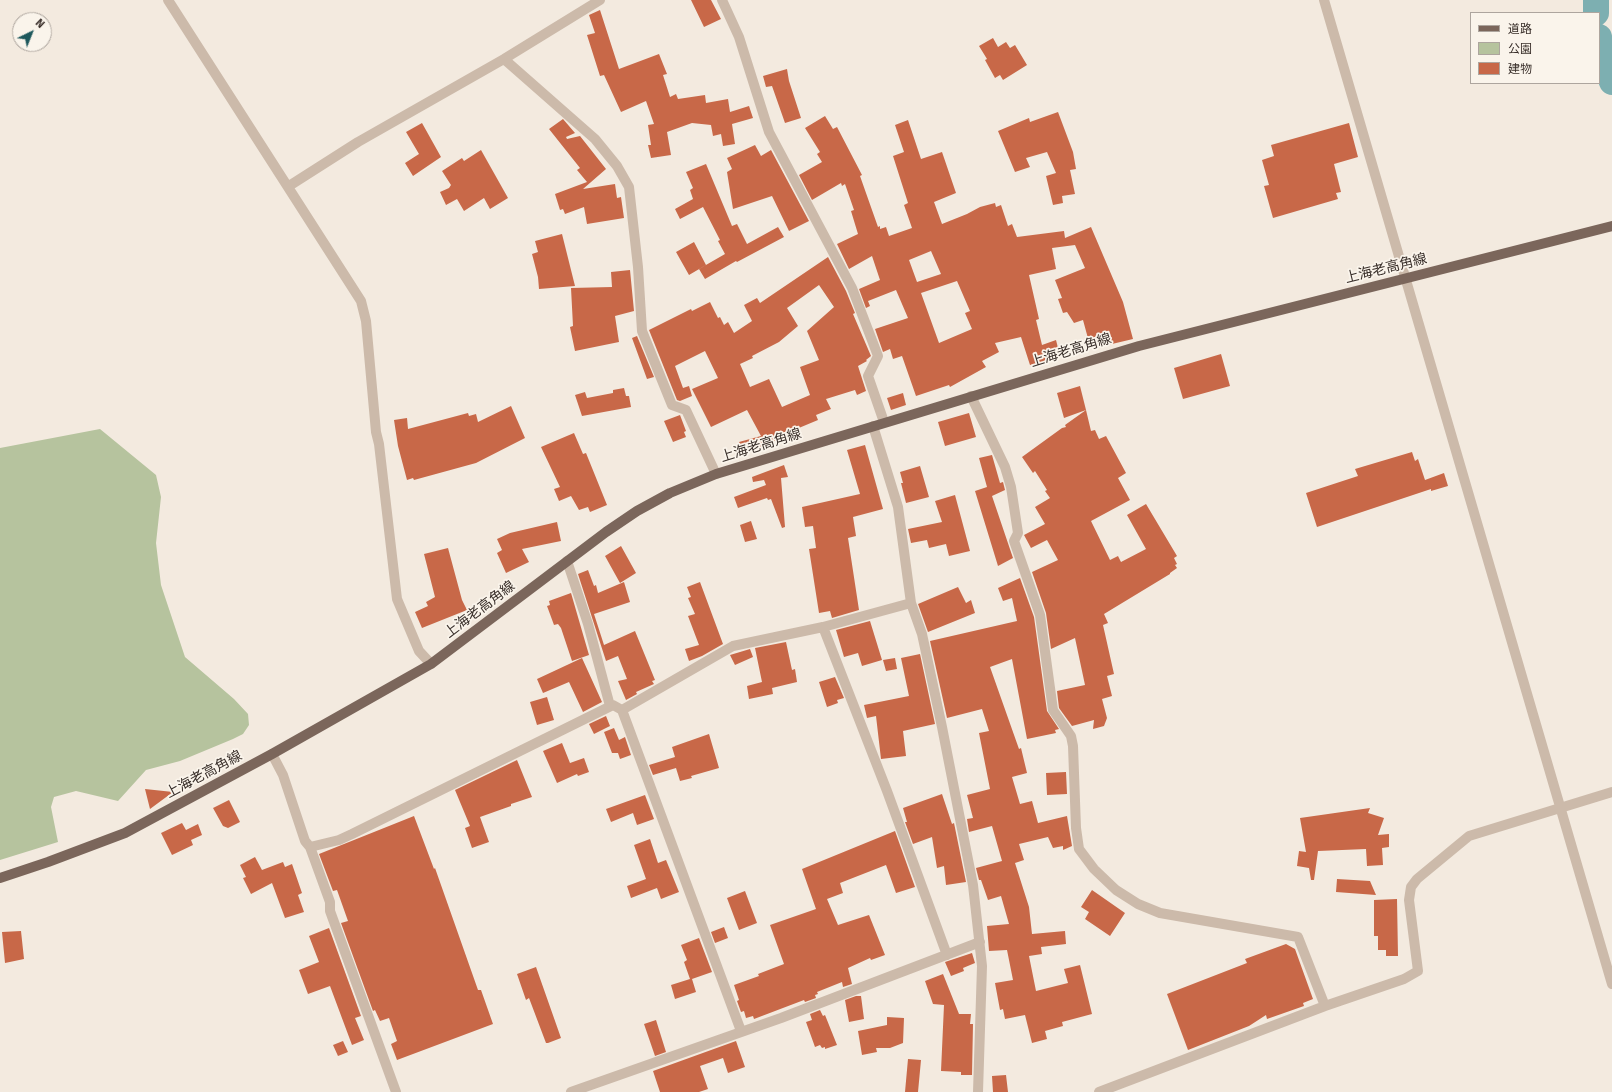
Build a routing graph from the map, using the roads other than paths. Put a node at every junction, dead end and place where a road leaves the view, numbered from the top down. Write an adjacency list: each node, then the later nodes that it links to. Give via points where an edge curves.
1 (168, 0): 6 (street)
2 (600, 0): 5 (street)
3 (722, 0): 10 (street, via 739,37 769,132 852,288 873,342 878,356 868,376)
4 (1324, 0): 8 (street)
5 (504, 59): 6 (street, via 358,142); 12 (street, via 595,139 617,166 629,187 642,331 672,404 686,410)
6 (289, 186): 16 (street, via 361,301 366,321 376,432 397,599 419,651)
7 (1612, 226): 8 (main road, 上海老高角線)
8 (1406, 279): 9 (main road, 上海老高角線, via 1139,346); 21 (street)
9 (971, 396): 10 (main road, 上海老高角線); 27 (street, via 1005,467 1011,487 1018,533 1014,541 1040,615 1053,710 1071,736 1079,849 1094,869 1116,890 1138,904 1160,913 1298,937)
10 (884, 422): 11 (main road, 上海老高角線)
11 (873, 426): 12 (main road, 上海老高角線); 14 (street, via 898,507)
12 (716, 474): 13 (main road, 上海老高角線, via 670,493 637,512)
13 (567, 561): 16 (main road, 上海老高角線); 17 (street, via 588,624)
14 (911, 603): 15 (street); 24 (street, via 922,634 942,727 973,886)
15 (823, 627): 18 (street, via 733,646); 25 (street)
16 (431, 664): 19 (main road, 上海老高角線)
17 (610, 706): 18 (street); 22 (street, via 352,834)
18 (622, 710): 28 (street)
19 (272, 754): 22 (street, via 283,775 305,841); 23 (main road, 上海老高角線, via 125,833)
20 (1612, 792): 21 (street)
21 (1560, 808): 26 (street); 27 (street, via 1469,836 1417,879 1411,887 1409,900 1418,971 1404,979)
22 (310, 847): 29 (street, via 330,902 330,911)
23 (0, 878)
24 (980, 942): 25 (street); 31 (street, via 982,966)
25 (947, 955): 28 (street)
26 (1612, 984)
27 (1325, 1006): 32 (street)
28 (741, 1031): 30 (street)
29 (396, 1092)
30 (571, 1092)
31 (978, 1092)
32 (1099, 1092)

